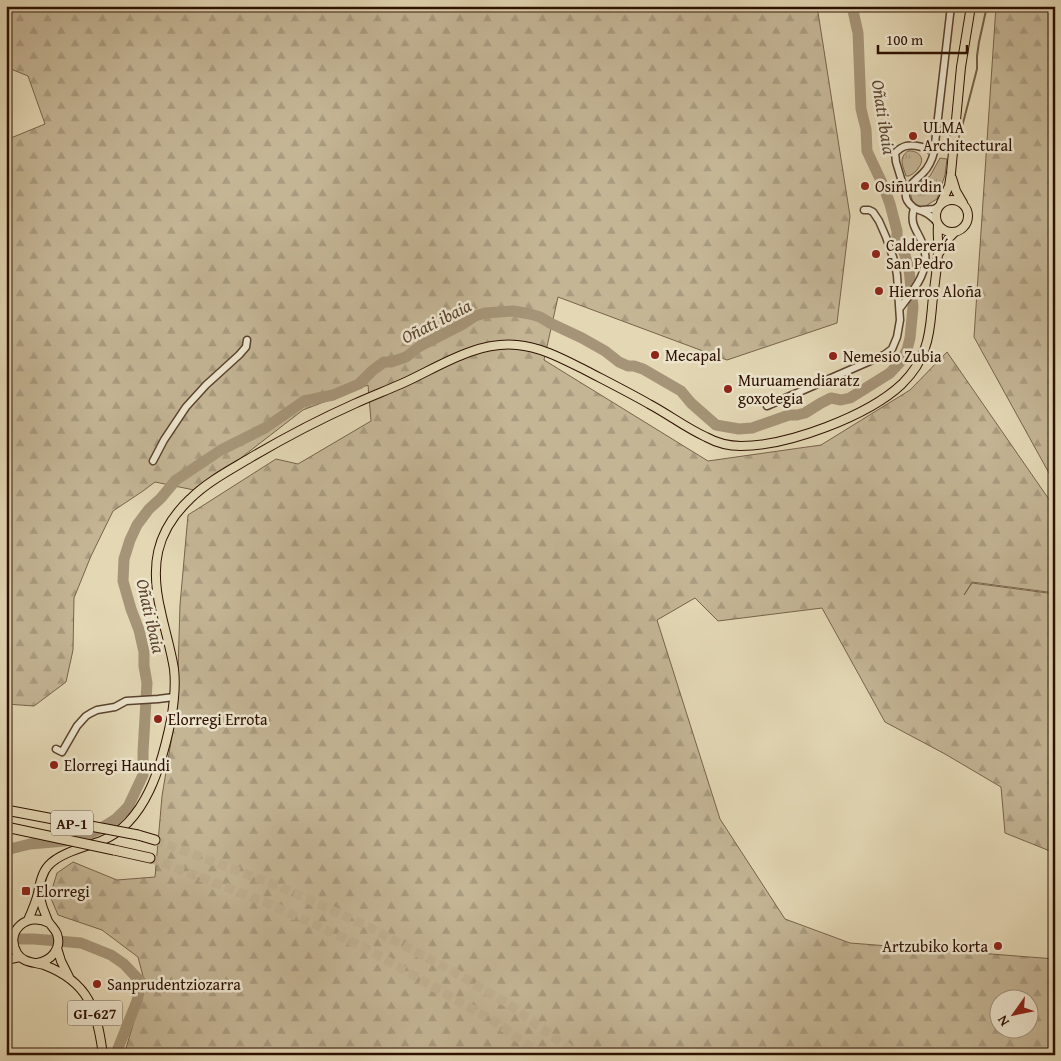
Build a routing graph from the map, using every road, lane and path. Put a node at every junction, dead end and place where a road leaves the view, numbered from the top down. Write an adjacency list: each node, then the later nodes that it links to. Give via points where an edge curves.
1 (951, 6): 3 (street)
2 (971, 6): 4 (main road, via 961,68)
3 (934, 152): 5 (street, via 924,172 908,186); 5 (street, via 906,146 896,153)
4 (951, 173): 6 (main road); 7 (main road)
5 (906, 197): 8 (street)
6 (940, 204): 7 (main road, via 951,199); 8 (street, via 934,208); 10 (main road, via 936,212)
7 (963, 204): 11 (main road, via 967,209 967,222)
8 (917, 209): 10 (street); 13 (street, via 913,223 924,246 925,265 917,285)
9 (864, 210): 13 (street, via 873,212 889,245 897,275)
10 (938, 223): 11 (main road, via 946,231); 12 (main road)
11 (955, 232): 12 (main road)
12 (938, 253): 17 (main road, via 928,338 913,371 883,399 849,417 792,438 740,446 718,442 558,356 530,347 503,344 467,353 272,445 199,491 175,514 163,535 155,572 173,662)
13 (900, 308): 15 (street, via 895,343 884,355)
14 (247, 340): 16 (street, via 240,355 186,407)
15 (767, 406)
16 (153, 461)
17 (174, 697): 18 (street, via 126,701 97,710 78,724 62,752); 23 (main road, via 165,746 139,809 127,824 106,839 49,864 40,880)
18 (56, 750)
19 (6, 810): 21 (highway, AP-1, bridge)
20 (6, 827): 22 (highway, AP-1, bridge)
21 (155, 840)
22 (150, 858)
23 (38, 892): 24 (main road); 25 (main road)
24 (28, 920): 25 (main road, via 39,919); 27 (main road, via 16,931)
25 (49, 923): 26 (main road, GI-627, via 57,934)
26 (57, 948): 29 (main road, via 53,956); 30 (main road, GI-627)
27 (13, 952): 28 (main road); 29 (main road, GI-627, via 25,961)
28 (6, 960)
29 (37, 963): 30 (main road, GI-627)
30 (70, 979): 31 (main road, GI-627, via 91,1004 99,1027)
31 (103, 1055)

